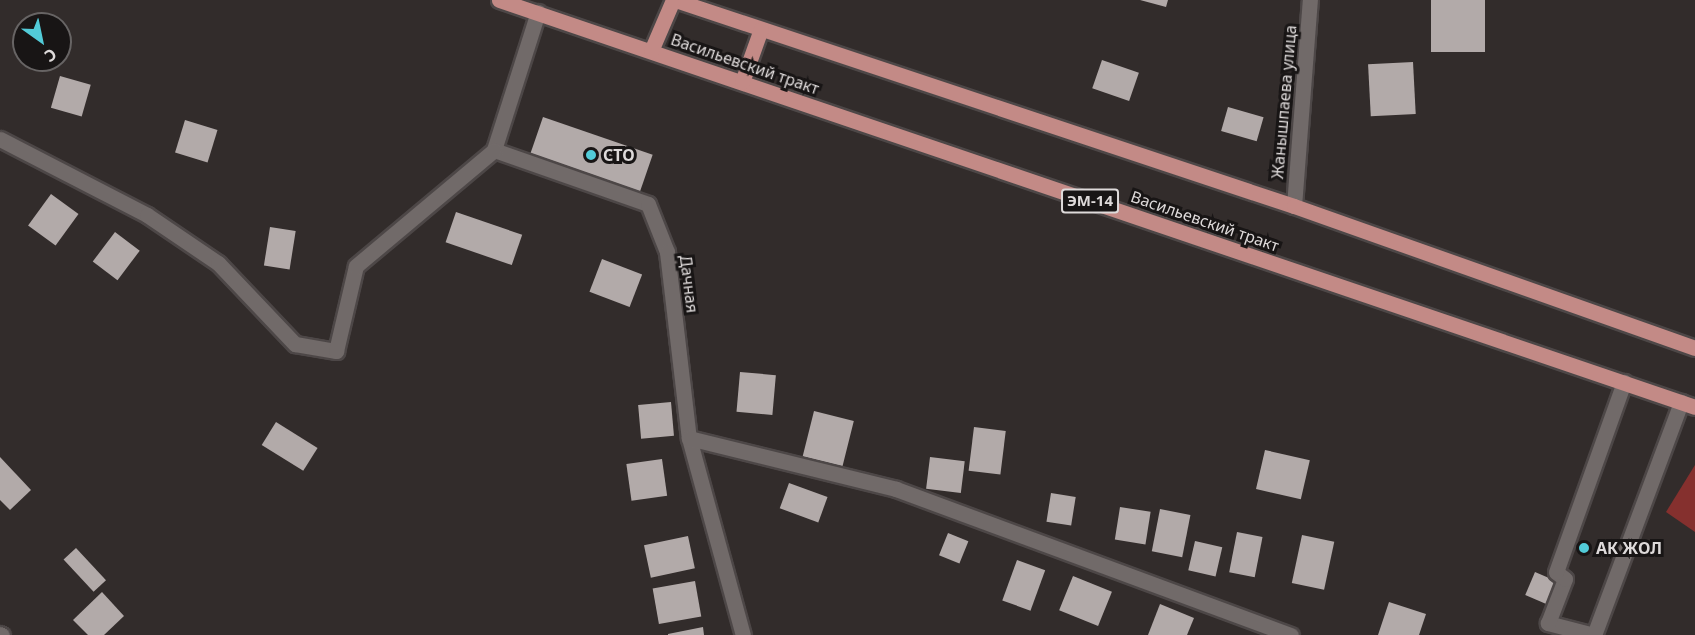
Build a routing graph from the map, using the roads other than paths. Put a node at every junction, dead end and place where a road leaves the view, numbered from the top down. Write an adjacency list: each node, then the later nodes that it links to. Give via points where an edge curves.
1 (499, 0): 4 (main road, Васильевский тракт / ЭМ-14)
2 (674, 0): 5 (main road); 6 (main road)
3 (1310, 0): 10 (street, Жанышпаева улица)
4 (538, 12): 6 (main road, Васильевский тракт / ЭМ-14); 9 (street)
5 (761, 28): 7 (main road); 10 (main road)
6 (651, 51): 7 (main road, Васильевский тракт / ЭМ-14)
7 (742, 82): 12 (main road, Васильевский тракт / ЭМ-14)
8 (0, 139): 9 (street, via 147,215 218,263 295,344 336,351 356,266)
9 (494, 150): 14 (street, Дачная, via 648,204 667,252)
10 (1294, 206): 11 (main road)
11 (1695, 348)
12 (1624, 382): 13 (main road, Васильевский тракт / ЭМ-14); 17 (street, via 1556,572 1565,579 1548,623)
13 (1688, 405): 17 (street)
14 (689, 438): 15 (street, Дачная); 16 (street, via 896,489)
15 (743, 635)
16 (1291, 635)
17 (1594, 635)

